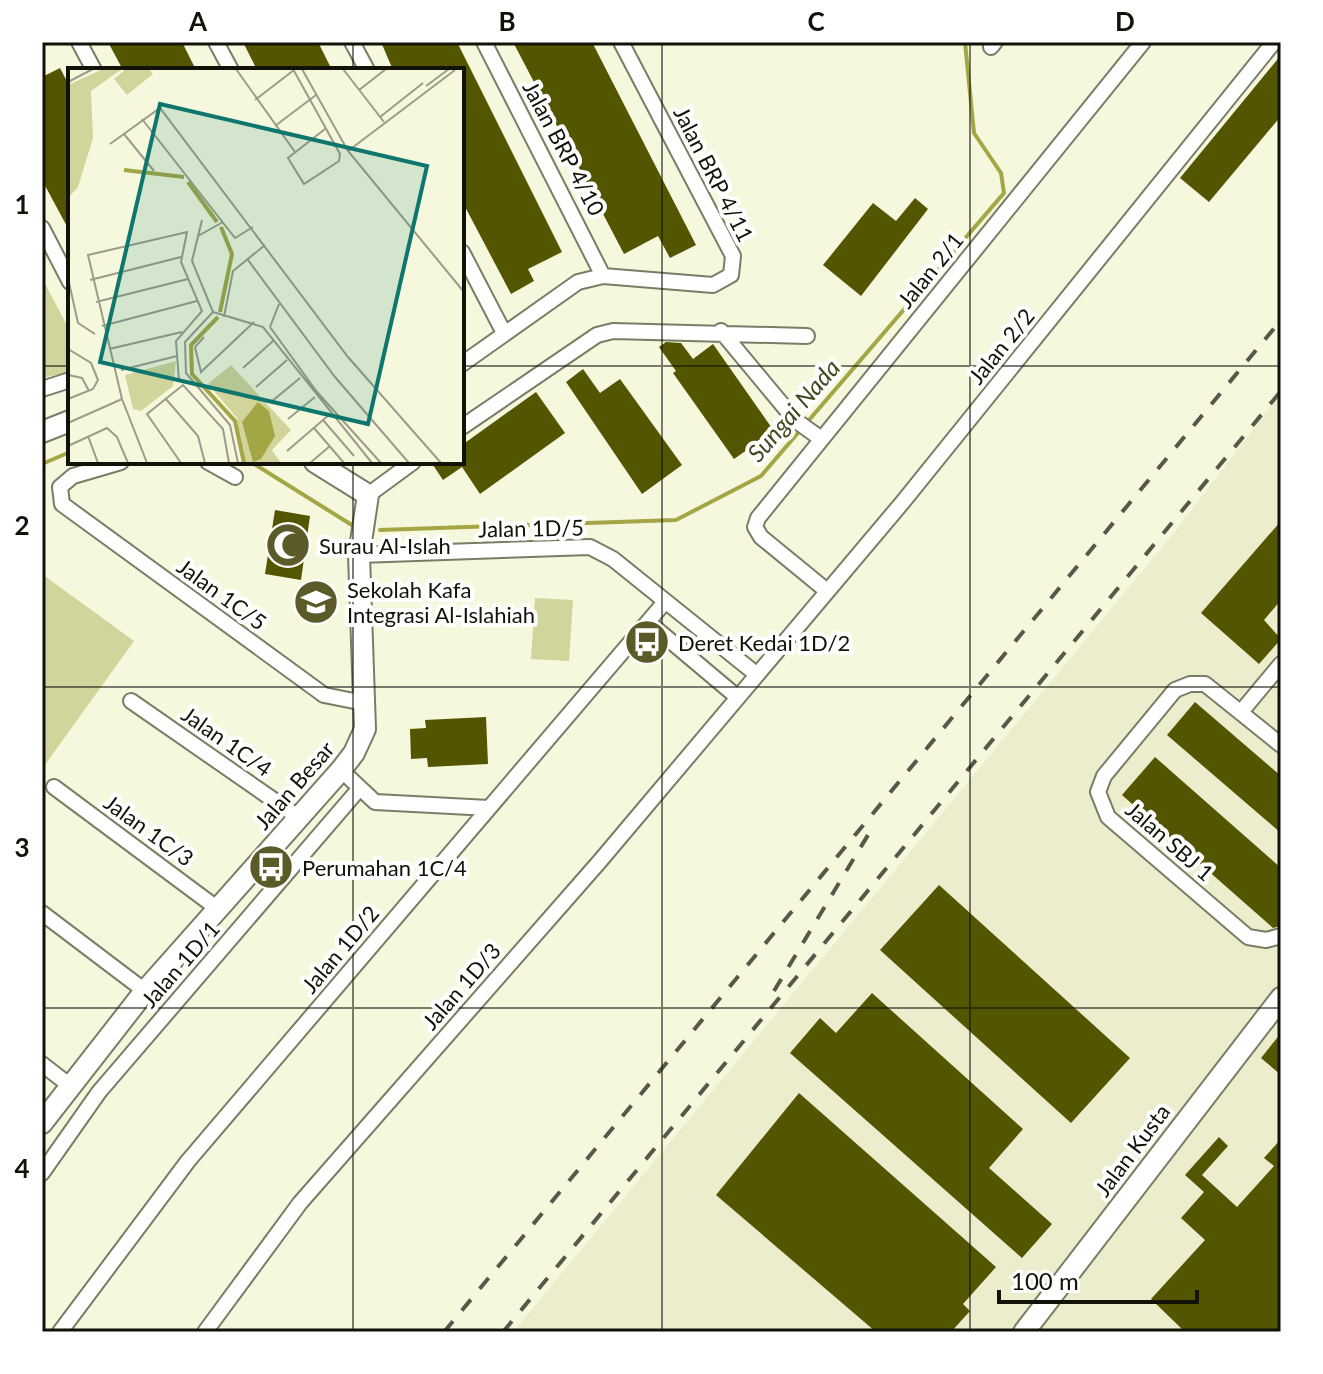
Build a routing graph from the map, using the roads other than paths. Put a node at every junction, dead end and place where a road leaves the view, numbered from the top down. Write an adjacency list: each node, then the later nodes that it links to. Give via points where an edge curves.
1 (79, 42): 8 (street)
2 (216, 42): 9 (street)
3 (352, 42): 10 (street)
4 (484, 42): 13 (street, Jalan BRP 4/10)
5 (621, 42): 13 (street, Jalan BRP 4/11, via 734,266 731,275 713,285)
6 (1143, 42): 24 (street, Jalan 2/1)
7 (1274, 42): 32 (street, Jalan 2/2)
8 (93, 68)
9 (230, 68)
10 (366, 68)
11 (42, 228): 14 (street)
12 (464, 256): 16 (street)
13 (603, 276): 16 (street, Jalan BRP 4/11, via 578,282)
14 (68, 278)
15 (721, 331): 17 (street); 22 (street, via 597,335); 24 (street, via 795,420)
16 (504, 333): 18 (street, Jalan BRP 4/11)
17 (807, 336)
18 (464, 363)
19 (68, 381): 20 (street)
20 (42, 389)
21 (68, 422): 23 (street)
22 (464, 426)
23 (42, 432)
24 (814, 435): 32 (street, Jalan 2/1, via 755,527)
25 (114, 464): 39 (street, Jalan 1C/5, via 73,476 60,487 62,504 324,695)
26 (212, 464): 29 (street)
27 (318, 464): 30 (street)
28 (410, 464): 30 (street)
29 (235, 477)
30 (368, 495): 31 (street, Jalan Besar)
31 (359, 555): 33 (street, Jalan 1D/5, via 590,547 613,559); 39 (street, Jalan Besar)
32 (827, 591): 36 (street, Jalan 2/2)
33 (664, 603): 34 (street, Jalan 1D/2); 36 (street, Jalan 1D/5)
34 (648, 622): 37 (street); 45 (street, Jalan 1D/2)
35 (1281, 664): 40 (street)
36 (756, 674): 37 (street, Jalan 1D/3)
37 (736, 696): 57 (street, Jalan 1D/3, via 600,861 300,1203)
38 (131, 701): 46 (street, Jalan 1C/4)
39 (364, 703): 42 (street, Jalan Besar, via 365,729)
40 (1241, 712): 41 (street); 49 (street, Jalan SBJ 1, via 1205,684 1175,690 1104,776 1098,802 1108,817 1248,937)
41 (1281, 745)
42 (341, 770): 44 (street); 46 (street, Jalan Besar)
43 (54, 787): 47 (street, Jalan 1C/3)
44 (359, 789): 45 (street, via 375,802); 55 (street, Jalan 1D/1, via 99,1092)
45 (489, 808): 56 (street, Jalan 1D/2, via 188,1161)
46 (298, 817): 47 (street, Jalan Besar)
47 (218, 909): 50 (street, Jalan Besar)
48 (42, 913): 50 (street)
49 (1274, 938)
50 (145, 991): 53 (street, Jalan Besar)
51 (1281, 998): 58 (street, Jalan Kusta)
52 (42, 1064): 53 (street)
53 (69, 1085): 54 (street, Jalan Besar)
54 (42, 1123)
55 (42, 1173)
56 (60, 1332)
57 (205, 1332)
58 (1024, 1332)

